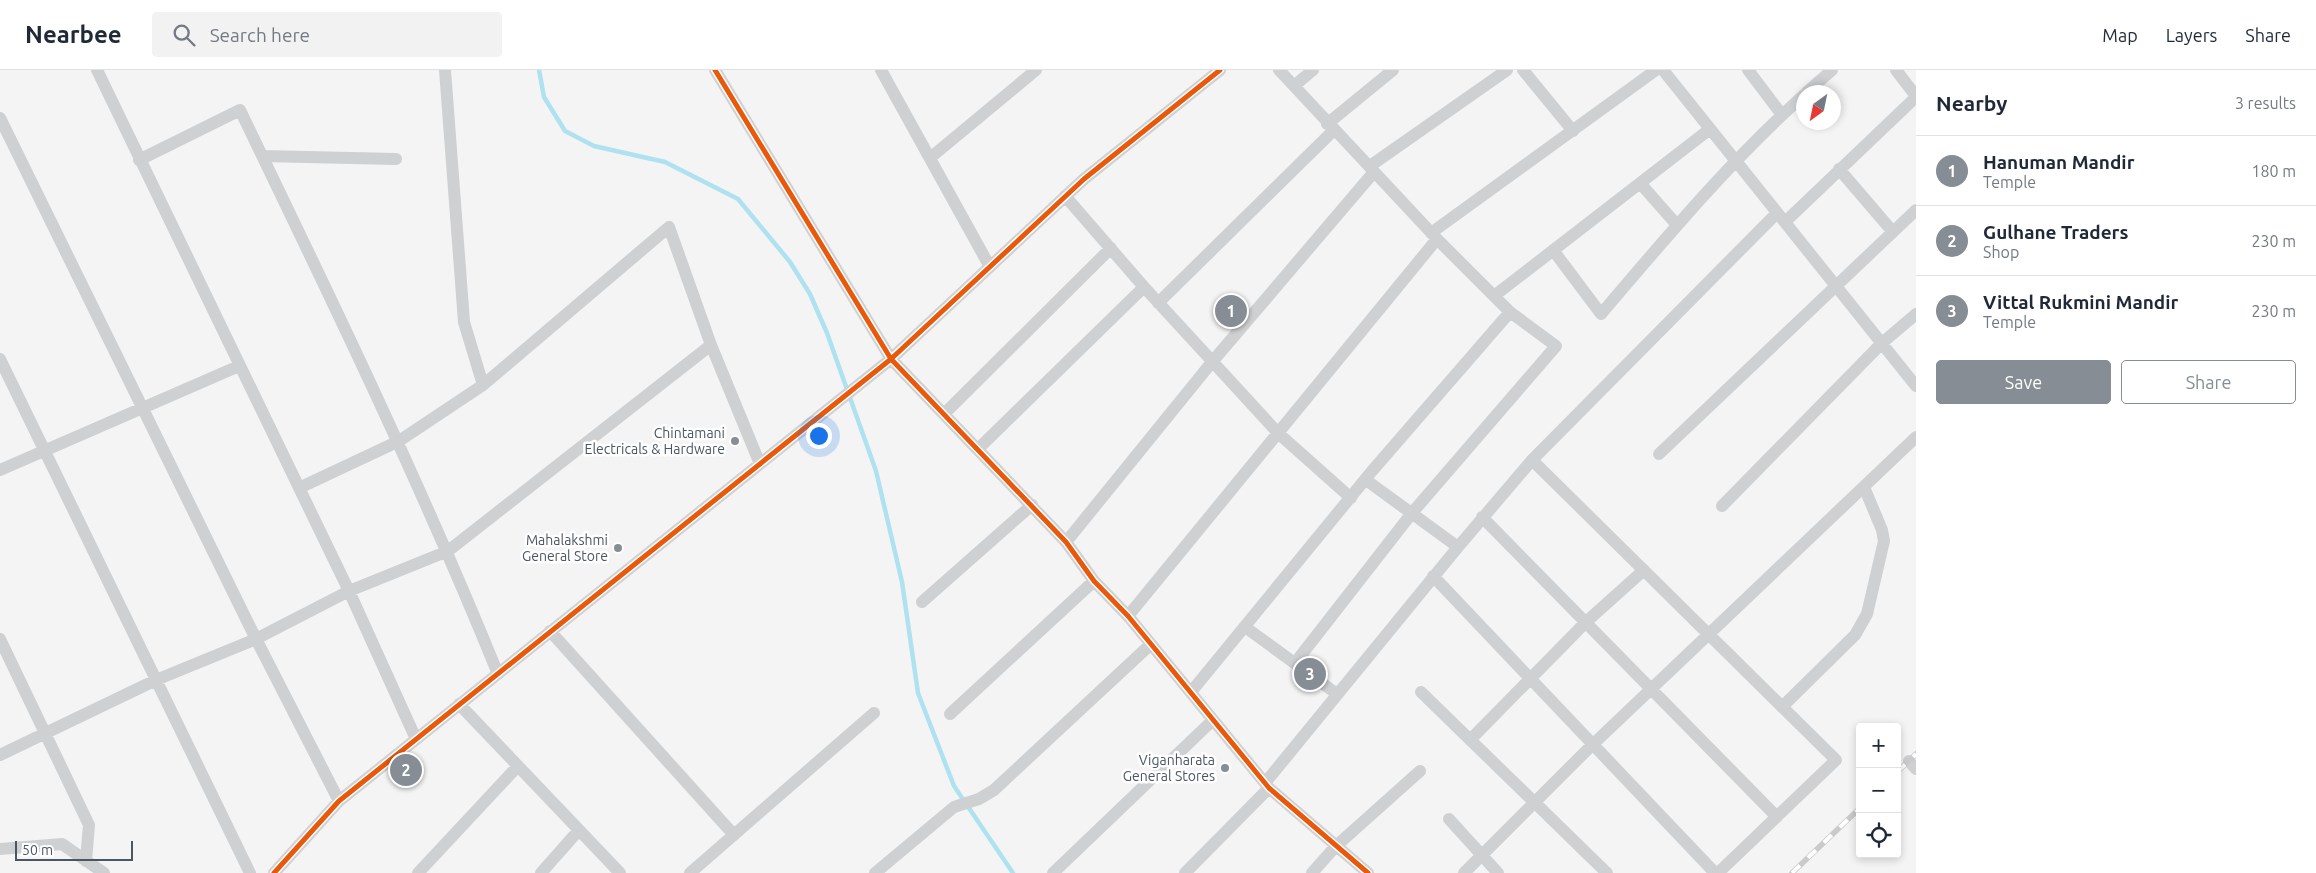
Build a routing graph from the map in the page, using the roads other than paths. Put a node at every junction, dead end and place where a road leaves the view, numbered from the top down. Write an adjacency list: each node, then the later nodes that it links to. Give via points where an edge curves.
1 (97, 70): 29 (street)
2 (445, 70): 55 (street, via 464,322)
3 (715, 70): 51 (street)
4 (881, 70): 27 (street)
5 (1036, 70): 27 (street)
6 (1220, 70): 34 (street)
7 (1279, 70): 18 (street)
8 (1313, 70): 18 (street)
9 (1393, 70): 23 (street)
10 (1507, 70): 31 (street)
11 (1523, 70): 25 (street)
12 (1656, 70): 25 (street)
13 (1663, 70): 24 (street)
14 (1748, 70): 21 (street)
15 (1832, 70): 17 (street)
16 (1896, 70): 19 (street)
17 (1815, 85)
18 (1294, 86): 23 (street)
19 (1916, 97): 32 (street)
20 (1796, 102): 21 (street)
21 (1782, 115): 30 (street)
22 (0, 118): 57 (street)
23 (1330, 127): 31 (street); 46 (street)
24 (1710, 129): 30 (street); 33 (street)
25 (1573, 131): 39 (street)
26 (262, 156): 28 (street); 29 (street, via 240,110); 61 (street)
27 (930, 158): 42 (street)
28 (396, 159)
29 (139, 160): 54 (street)
30 (1736, 162): 36 (street); 37 (street)
31 (1372, 169): 39 (street); 53 (street)
32 (1839, 169): 36 (street); 38 (street)
33 (1640, 183): 37 (street); 41 (street)
34 (1065, 196): 40 (street); 42 (street)
35 (1916, 210): 38 (street)
36 (1781, 218): 44 (street); 65 (street)
37 (1677, 225): 41 (street, via 1601,314)
38 (1893, 232): 44 (street)
39 (1434, 236): 45 (street); 59 (street)
40 (1111, 248): 43 (street); 58 (street)
41 (1554, 250): 45 (street)
42 (990, 267): 51 (street)
43 (1144, 287): 46 (street); 62 (street)
44 (1837, 287): 49 (street); 64 (street)
45 (1494, 296): 47 (street)
46 (1158, 303): 53 (street)
47 (1510, 312): 68 (street); 74 (street, via 1556,346)
48 (1916, 314): 49 (street)
49 (1882, 344): 56 (street); 73 (street)
50 (711, 345): 55 (street, via 669,227); 66 (street); 78 (street)
51 (891, 358): 58 (street); 66 (street)
52 (0, 359): 63 (street)
53 (1212, 362): 59 (street); 76 (street)
54 (239, 366): 57 (street); 70 (street)
55 (483, 384): 61 (street)
56 (1916, 386)
57 (142, 408): 63 (street); 90 (street)
58 (944, 414): 62 (street)
59 (1278, 433): 71 (street); 84 (street)
60 (1916, 437): 69 (street)
61 (399, 441): 70 (street); 78 (street)
62 (978, 449): 72 (street)
63 (44, 451): 67 (street); 94 (street)
64 (1659, 454)
65 (1532, 460): 75 (street); 79 (street)
66 (760, 464): 87 (street)
67 (0, 470)
68 (1366, 480): 71 (street); 74 (street)
69 (1864, 487): 88 (street); 101 (street, via 1884,541 1867,614 1855,635)
70 (299, 488): 82 (street)
71 (1351, 498): 86 (street)
72 (1032, 505): 76 (street); 83 (street)
73 (1722, 506)
74 (1412, 514): 77 (street); 92 (street)
75 (1482, 517): 77 (street); 85 (street)
76 (1066, 542): 81 (street)
77 (1458, 546): 80 (street)
78 (448, 550): 82 (street); 93 (street)
79 (1644, 570): 85 (street); 88 (street)
80 (1434, 576): 95 (street); 99 (street)
81 (1094, 580): 84 (street); 103 (street)
82 (349, 591): 90 (street); 106 (street)
83 (922, 602)
84 (1128, 616): 91 (street)
85 (1586, 622): 95 (street); 96 (street)
86 (1245, 626): 92 (street); 97 (street)
87 (550, 631): 93 (street); 118 (street)
88 (1710, 636): 96 (street); 101 (street)
89 (0, 639): 105 (street)
90 (256, 639): 94 (street); 113 (street)
91 (1151, 644): 97 (street); 130 (street, via 994,790 954,807)
92 (1295, 663): 99 (street)
93 (498, 674): 100 (street)
94 (156, 680): 105 (street); 124 (street)
95 (1532, 680): 107 (street); 108 (street)
96 (1653, 689): 108 (street); 115 (street)
97 (1190, 692): 104 (street)
98 (1420, 692): 107 (street)
99 (1337, 694): 112 (street)
100 (459, 704): 106 (street); 110 (street)
101 (1782, 707): 115 (street, via 1836,760)
102 (874, 713): 118 (street)
103 (950, 714)
104 (1213, 720): 112 (street); 131 (street)
105 (45, 732): 109 (street); 122 (street, via 89,825)
106 (416, 739): 113 (street)
107 (1470, 740): 114 (street)
108 (1594, 744): 114 (street); 138 (street)
109 (0, 755)
110 (518, 766): 117 (street); 126 (street)
111 (1420, 771): 119 (street)
112 (1267, 786): 119 (street); 132 (street)
113 (339, 801): 125 (street)
114 (1535, 803): 121 (street); 137 (street)
115 (1777, 817): 138 (street)
116 (1449, 819): 121 (street)
117 (578, 830): 127 (street); 128 (street)
118 (734, 835): 129 (street)
119 (1335, 847): 133 (street); 134 (street)
120 (0, 849): 122 (street, via 62,844)
121 (1483, 856): 135 (street); 136 (street)
122 (86, 860): 123 (street)
123 (104, 873)
124 (250, 873)
125 (274, 873)
126 (418, 873)
127 (541, 873)
128 (620, 873)
129 (690, 873)
130 (875, 873)
131 (1052, 873)
132 (1185, 873)
133 (1312, 873)
134 (1368, 873)
135 (1464, 873)
136 (1498, 873)
137 (1607, 873)
138 (1716, 873)

